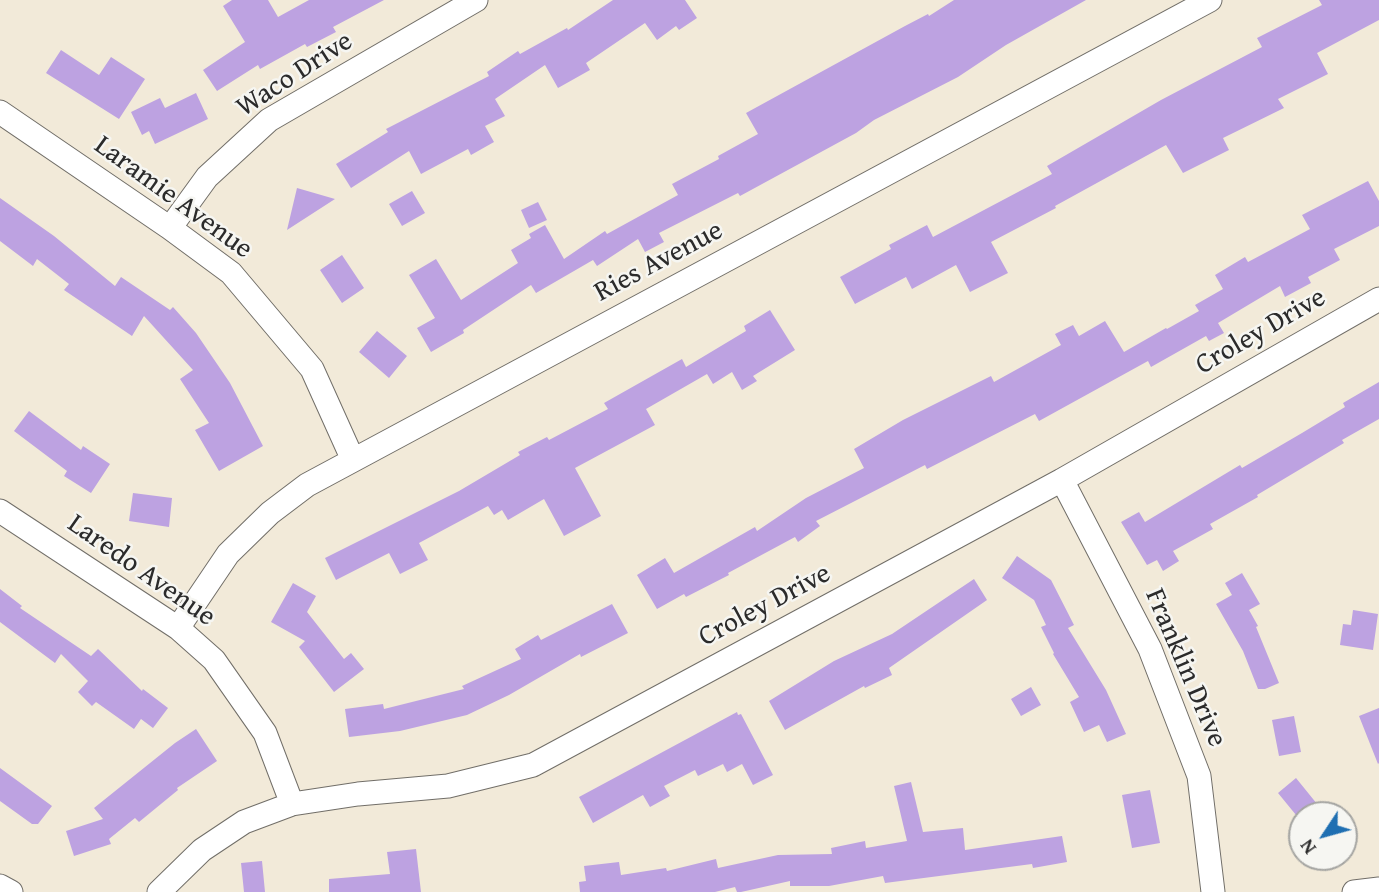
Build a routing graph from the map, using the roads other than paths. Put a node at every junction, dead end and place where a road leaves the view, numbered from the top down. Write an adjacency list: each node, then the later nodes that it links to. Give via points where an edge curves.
1 (476, 0): 4 (street, Waco Drive, via 269,120 207,177)
2 (1210, 0): 6 (street, Ries Avenue)
3 (0, 112): 4 (street, Laramie Avenue)
4 (170, 228): 6 (street, Laramie Avenue, via 231,273 312,369)
5 (1379, 299): 7 (street, Croley Drive)
6 (353, 460): 9 (street, Ries Avenue, via 307,485 270,513 228,554)
7 (1062, 480): 10 (street, Croley Drive, via 533,765 448,786); 15 (street, Franklin Drive, via 1150,649 1199,776)
8 (0, 510): 9 (street, Laredo Avenue)
9 (178, 628): 10 (street, Laredo Avenue, via 215,660 259,723)
10 (292, 804): 14 (street, Croley Drive, via 244,822 202,850)
11 (0, 886): 13 (street)
12 (1379, 889): 16 (street)
13 (11, 892)
14 (159, 892)
15 (1213, 892)
16 (1354, 892)

